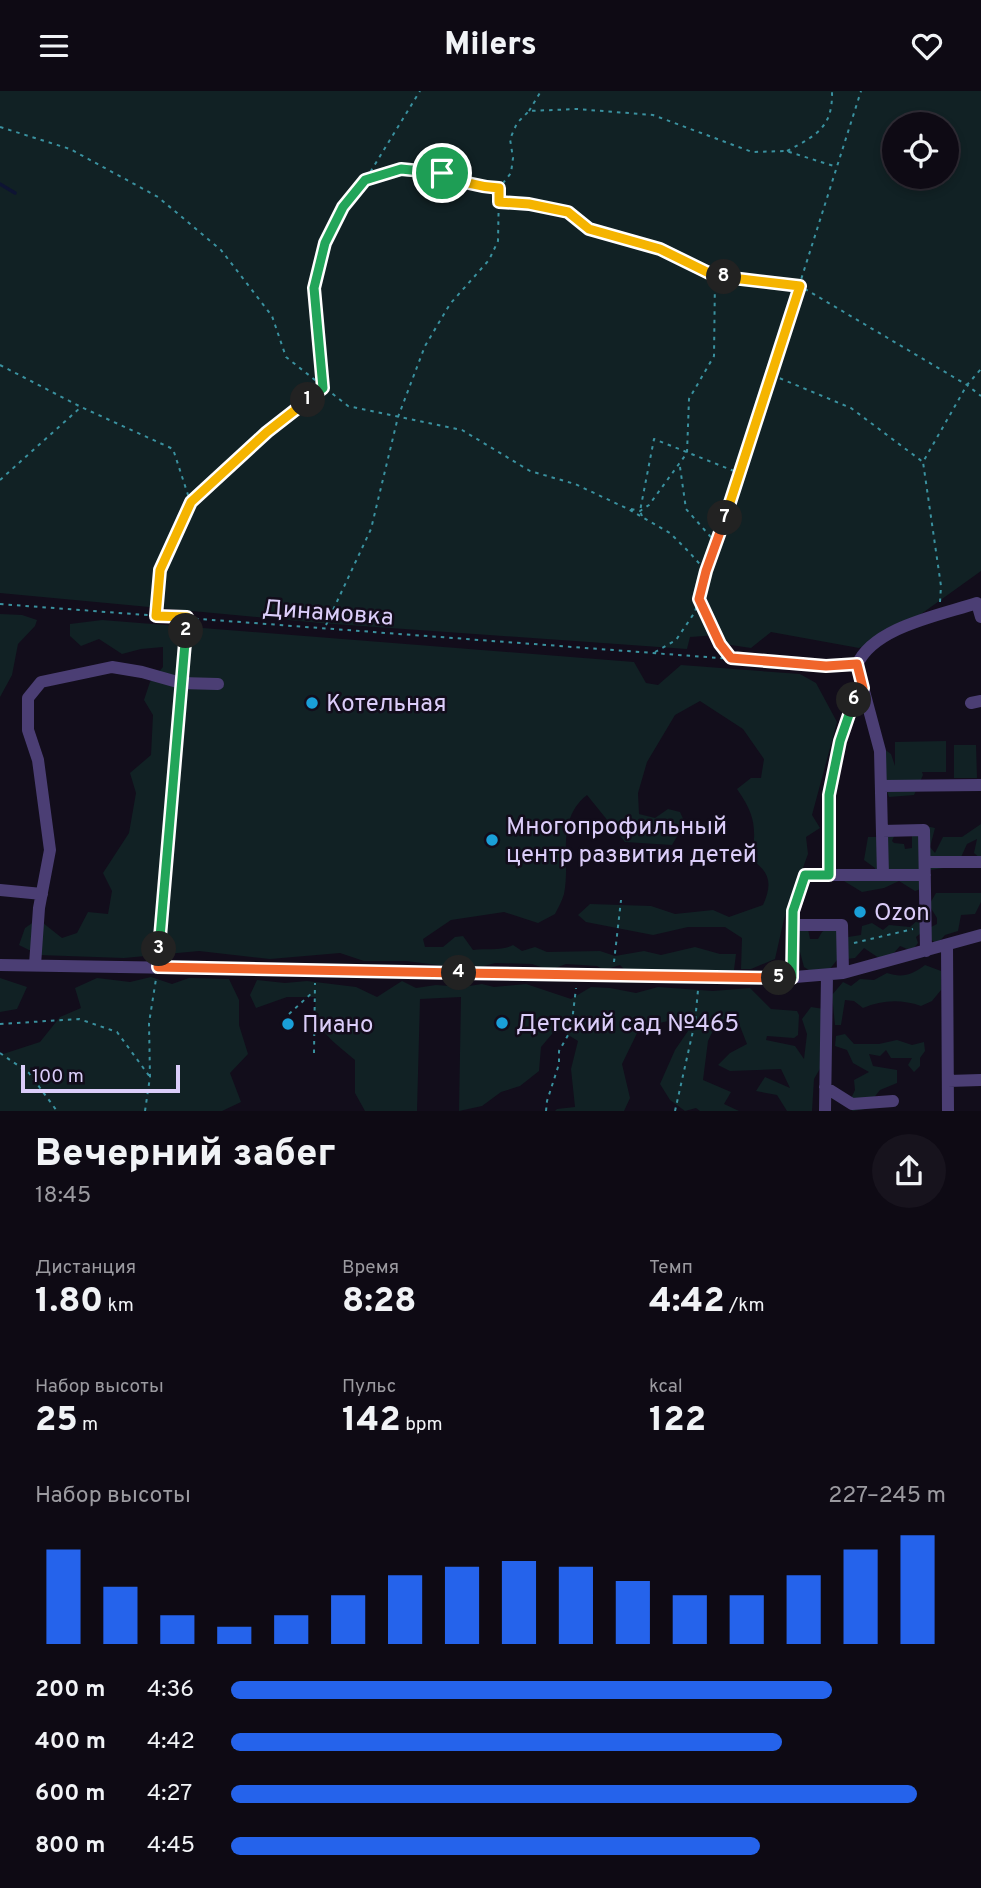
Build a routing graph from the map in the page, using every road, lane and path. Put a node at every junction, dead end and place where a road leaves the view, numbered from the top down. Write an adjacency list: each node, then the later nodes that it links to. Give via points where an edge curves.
1 (420, 91): 9 (path)
2 (541, 91): 5 (path)
3 (832, 91): 7 (path, via 832,111 816,136)
4 (861, 91): 8 (path)
5 (529, 111): 7 (path, via 577,109 653,115 752,152); 10 (path, via 510,139 511,173)
6 (0, 127): 18 (path, via 70,149 158,197 221,250 272,316 286,357)
7 (786, 151): 8 (path)
8 (837, 167): 13 (path)
9 (365, 180): 10 (path, via 401,169 442,173 483,188); 18 (path, via 343,207 325,243 314,288)
10 (499, 188): 11 (path)
11 (499, 202): 12 (path, via 568,212 589,229 660,249); 21 (path, via 498,241 425,346)
12 (715, 276): 13 (path); 22 (path, via 714,356 689,399)
13 (800, 286): 16 (path); 17 (path)
14 (0, 365): 20 (path)
15 (981, 369): 17 (path)
16 (771, 375): 23 (path, via 851,408); 25 (path)
17 (967, 385): 19 (path); 23 (path)
18 (323, 388): 21 (path, via 348,406); 27 (path)
19 (981, 395)
20 (81, 407): 26 (path); 27 (path, via 173,449)
21 (398, 417): 28 (path, via 462,431 530,471 575,484); 39 (path, via 371,529)
22 (687, 453): 24 (path); 25 (path); 29 (path, via 653,439)
23 (923, 462): 36 (path, via 941,586)
24 (679, 466): 29 (path); 31 (path, via 686,509)
25 (740, 473): 31 (path)
26 (0, 479)
27 (191, 502): 35 (path, via 160,570)
28 (628, 509): 29 (path); 30 (path)
29 (640, 510): 30 (path)
30 (643, 519): 32 (path, via 670,533)
31 (717, 544): 32 (path)
32 (706, 571): 33 (path)
33 (699, 599): 40 (path, via 676,640); 41 (path)
34 (0, 604): 35 (path, Динамовка)
35 (156, 616): 37 (path, Динамовка)
36 (938, 616): 38 (street, via 977,603); 42 (street, via 898,628 862,653)
37 (187, 617): 39 (path, Динамовка); 43 (path)
38 (981, 617)
39 (326, 627): 40 (path, Динамовка)
40 (654, 652): 41 (path, Динамовка)
41 (731, 658): 42 (path, Динамовка)
42 (857, 664): 45 (street)
43 (181, 683): 44 (street); 55 (street, via 112,667 41,683 28,698 29,730 38,760 50,850); 65 (street)
44 (218, 684)
45 (863, 688): 46 (path, via 851,705); 48 (street, via 880,751)
46 (840, 741): 52 (street, via 829,795)
47 (981, 785): 48 (street)
48 (881, 786): 49 (street)
49 (882, 831): 51 (street, via 924,830); 53 (street)
50 (981, 862): 51 (street)
51 (925, 869): 53 (street); 58 (street)
52 (829, 875): 53 (street); 57 (street, via 805,875)
53 (883, 875)
54 (0, 890): 55 (street)
55 (42, 894): 64 (street)
56 (621, 900): 68 (path)
57 (792, 926): 61 (street, via 842,925); 71 (street)
58 (926, 926): 61 (path); 62 (street)
59 (981, 935): 60 (street)
60 (947, 945): 62 (street); 80 (street)
61 (842, 946): 66 (street)
62 (926, 951): 66 (street)
63 (0, 965): 64 (street)
64 (35, 965): 65 (street)
65 (158, 967): 68 (street); 78 (path, via 149,1023)
66 (843, 973): 67 (street)
67 (827, 975): 71 (street); 81 (street)
68 (612, 977): 70 (street)
69 (315, 978): 73 (path)
70 (700, 978): 71 (street); 87 (path)
71 (792, 978)
72 (577, 984): 86 (path, via 571,1030 559,1051)
73 (315, 991): 74 (path); 77 (path)
74 (289, 1014)
75 (0, 1024): 78 (path, via 79,1019 117,1032)
76 (0, 1053): 84 (path, via 29,1073)
77 (314, 1053)
78 (150, 1077): 85 (path)
79 (981, 1080): 80 (street)
80 (948, 1081): 89 (street)
81 (825, 1087): 83 (street); 88 (street)
82 (893, 1101): 83 (street)
83 (852, 1107)
84 (57, 1111)
85 (145, 1111)
86 (546, 1111)
87 (675, 1111)
88 (825, 1111)
89 (948, 1111)

